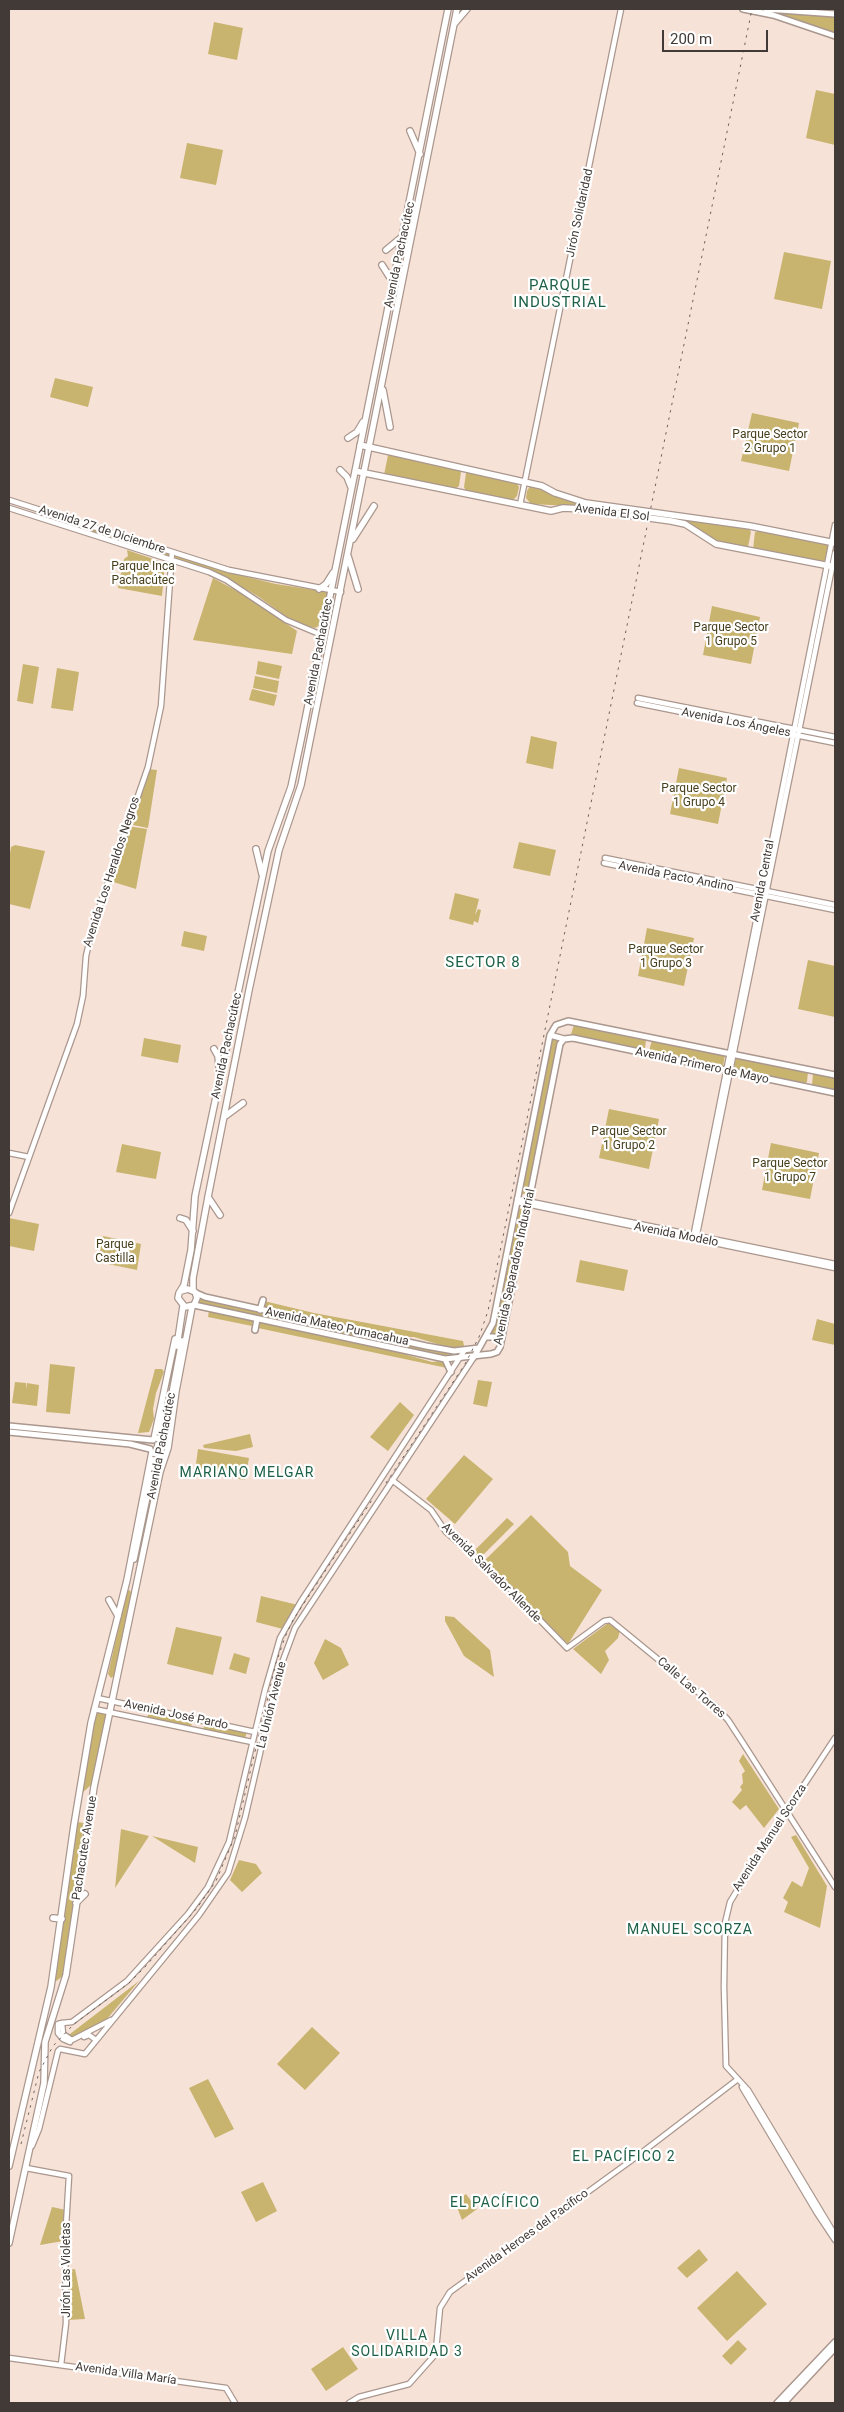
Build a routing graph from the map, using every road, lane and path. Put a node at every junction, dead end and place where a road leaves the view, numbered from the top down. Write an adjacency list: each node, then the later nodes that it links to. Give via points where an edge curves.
1 (448, 9): 11 (main road, Avenida Pachacútec)
2 (457, 9): 8 (main road, Avenida Pachacútec)
3 (467, 9): 8 (main road)
4 (621, 9): 29 (street, Jirón Solidaridad)
5 (743, 9): 9 (main road, via 773,15)
6 (766, 9): 7 (main road)
7 (835, 14)
8 (454, 25): 13 (main road, Avenida Pachacútec)
9 (835, 36)
10 (410, 131): 11 (main road)
11 (420, 154): 12 (main road, Avenida Pachacútec)
12 (417, 172): 13 (main road); 14 (main road, Avenida Pachacútec)
13 (424, 174): 15 (main road, Avenida Pachacútec)
14 (405, 229): 15 (main road, via 409,233); 16 (main road, Avenida Pachacútec)
15 (413, 231): 20 (main road, Avenida Pachacútec)
16 (403, 236): 17 (main road); 19 (main road, Avenida Pachacútec)
17 (386, 250)
18 (382, 265): 19 (main road)
19 (394, 284): 21 (main road, Avenida Pachacútec)
20 (382, 384): 22 (main road); 25 (main road, Avenida Pachacútec)
21 (366, 418): 23 (main road, via 357,432); 24 (main road, Avenida Pachacútec)
22 (390, 427)
23 (348, 438)
24 (360, 445): 25 (main road, Avenida El Sol); 27 (main road, Avenida Pachacútec)
25 (369, 448): 28 (main road, Avenida Pachacútec); 29 (main road, Avenida El Sol)
26 (340, 470): 30 (main road, via 347,477)
27 (355, 471): 28 (main road, Avenida El Sol); 30 (main road, Avenida Pachacútec)
28 (364, 473): 32 (main road, Avenida El Sol); 37 (main road, Avenida Pachacútec)
29 (525, 482): 32 (street, Jirón Solidaridad); 36 (main road, Avenida El Sol, via 586,503 750,526)
30 (351, 493): 42 (main road, Avenida Pachacútec)
31 (9, 500): 38 (street, Avenida 27 de Diciembre)
32 (520, 504): 43 (main road, Avenida El Sol, via 551,511 584,509 671,521 685,524 716,544)
33 (374, 506): 37 (main road)
34 (9, 508): 41 (street, Avenida 27 de Diciembre)
35 (835, 525): 36 (street, Avenida Central)
36 (834, 543): 43 (street, Avenida Central)
37 (349, 545): 40 (main road, Avenida Pachacútec)
38 (172, 552): 41 (street, Avenida Los Heraldos Negros); 44 (street, Avenida 27 de Diciembre, via 229,570)
39 (835, 553): 43 (street, Avenida Central)
40 (348, 555): 45 (main road); 47 (main road, Avenida Pachacútec)
41 (172, 560): 48 (street, Avenida 27 de Diciembre, via 226,580 286,620 317,633); 76 (street, Avenida Los Heraldos Negros, via 161,706 148,767 93,926 77,1024)
42 (336, 564): 44 (main road, via 326,584); 46 (main road, Avenida Pachacútec)
43 (832, 567): 52 (street, Avenida Central)
44 (319, 589): 46 (street, Avenida 27 de Diciembre)
45 (358, 589)
46 (331, 591): 47 (street, Avenida 27 de Diciembre); 48 (main road, Avenida Pachacútec)
47 (340, 592): 51 (main road, Avenida Pachacútec)
48 (322, 639): 50 (main road, Avenida Pachacútec)
49 (637, 700): 52 (street, Avenida Los Ángeles)
50 (307, 711): 51 (main road, via 311,715); 57 (main road, Avenida Pachacútec, via 291,787)
51 (316, 713): 59 (main road, Avenida Pachacútec, via 301,785 282,839)
52 (796, 732): 53 (street, Avenida Los Ángeles); 54 (street, Avenida Los Ángeles); 60 (street, Avenida Central)
53 (835, 737)
54 (835, 743)
55 (256, 849): 57 (main road)
56 (604, 860): 60 (street, Avenida Pacto Andino)
57 (262, 876): 58 (main road, Avenida Pachacútec)
58 (261, 885): 59 (main road, via 266,884); 63 (main road, Avenida Pachacútec)
59 (270, 889): 64 (main road, Avenida Pachacútec)
60 (763, 892): 61 (street, Avenida Pacto Andino); 62 (street, Avenida Pacto Andino); 68 (street, Avenida Central)
61 (835, 904)
62 (835, 910)
63 (240, 988): 64 (main road); 71 (main road, Avenida Pachacútec)
64 (249, 990): 74 (main road, Avenida Pachacútec)
65 (550, 1035): 66 (main road); 68 (main road, Avenida Primero de Mayo, via 558,1023 572,1022); 78 (main road, Avenida Separadora Industrial)
66 (566, 1038): 69 (main road, Avenida Primero de Mayo); 79 (main road, Avenida Separadora Industrial, via 560,1044)
67 (214, 1049): 71 (main road)
68 (732, 1054): 69 (street, Avenida Central); 70 (main road, Avenida Primero de Mayo)
69 (728, 1071): 72 (main road, Avenida Primero de Mayo); 84 (street, Avenida Central)
70 (835, 1075)
71 (221, 1077): 83 (main road, Avenida Pachacútec, via 195,1196)
72 (835, 1093)
73 (243, 1103): 74 (main road)
74 (224, 1117): 77 (main road, Avenida Pachacútec)
75 (9, 1152): 76 (street)
76 (29, 1156): 80 (street, Avenida Los Heraldos Negros)
77 (208, 1197): 81 (main road); 88 (main road, Avenida Pachacútec, via 193,1278)
78 (517, 1200): 79 (street, Avenida Modelo); 96 (main road, Avenida Separadora Industrial, via 492,1322)
79 (529, 1203): 84 (street, Avenida Modelo); 97 (main road, Avenida Separadora Industrial)
80 (9, 1213)
81 (220, 1215)
82 (180, 1218): 83 (main road, via 186,1220)
83 (194, 1232): 87 (main road, Avenida Pachacútec)
84 (695, 1237): 85 (street, Avenida Modelo); 86 (street, Avenida Modelo)
85 (835, 1264)
86 (835, 1268)
87 (181, 1291): 88 (main road); 90 (main road, via 178,1298)
88 (195, 1292): 91 (main road, via 197,1298); 92 (main road, Avenida Mateo Pumacahua)
89 (263, 1300): 92 (main road)
90 (182, 1306): 91 (main road); 109 (main road, Avenida Pachacútec); 114 (main road, Avenida Pachacútec, via 137,1552)
91 (192, 1306): 93 (main road, Avenida Mateo Pumacahua); 110 (main road, Avenida Pachacútec); 115 (main road, Avenida Pachacútec)
92 (260, 1310): 95 (main road, Avenida Mateo Pumacahua)
93 (257, 1319): 94 (main road); 99 (main road, Avenida Mateo Pumacahua)
94 (255, 1330)
95 (384, 1337): 99 (main road); 101 (main road, Avenida Mateo Pumacahua)
96 (486, 1337): 97 (main road, via 494,1337); 98 (main road, Avenida Separadora Industrial)
97 (500, 1342): 102 (main road, Avenida Separadora Industrial, via 497,1352)
98 (482, 1343): 100 (main road, Avenida Separadora Industrial); 102 (main road)
99 (382, 1346): 104 (main road, Avenida Mateo Pumacahua)
100 (479, 1348): 101 (main road, Avenida Mateo Pumacahua); 103 (main road, Avenida Separadora Industrial)
101 (464, 1351): 105 (street, La Unión Avenue)
102 (486, 1356): 103 (main road, Avenida Separadora Industrial)
103 (474, 1357): 105 (main road, Avenida Mateo Pumacahua); 113 (street, La Unión Avenue)
104 (445, 1359): 105 (main road, Avenida Mateo Pumacahua); 106 (main road)
105 (460, 1359): 106 (street, La Unión Avenue)
106 (451, 1372): 125 (street, La Unión Avenue, via 287,1625 272,1659)
107 (9, 1426): 109 (main road)
108 (9, 1432): 111 (main road, via 119,1442)
109 (154, 1439): 110 (main road, bridge); 111 (main road, Avenida Pachacútec)
110 (167, 1442): 112 (main road, Avenida Pachacútec)
111 (152, 1451): 112 (main road, bridge); 114 (main road, Pachacutec Avenue)
112 (165, 1454): 115 (main road, Pachacutec Avenue)
113 (392, 1480): 118 (street, Avenida Salvador Allende, via 431,1510 446,1532 507,1586); 141 (street, La Unión Avenue, via 302,1616 288,1644 245,1818 228,1873 199,1915 114,2018)
114 (127, 1580): 117 (main road, Pachacutec Avenue)
115 (136, 1584): 120 (main road, Pachacutec Avenue)
116 (109, 1600): 117 (main road)
117 (118, 1616): 119 (main road, Pachacutec Avenue)
118 (567, 1648): 129 (street, Calle Las Torres, via 604,1621 618,1624 728,1720)
119 (103, 1676): 120 (main road, via 110,1682); 121 (main road, Pachacutec Avenue)
120 (116, 1679): 122 (main road, Pachacutec Avenue)
121 (97, 1698): 122 (street, Avenida José Pardo); 123 (main road, Pachacutec Avenue)
122 (112, 1702): 124 (main road, Pachacutec Avenue); 125 (street, Avenida José Pardo)
123 (94, 1709): 124 (street, Avenida José Pardo); 128 (main road, Pachacutec Avenue)
124 (110, 1712): 127 (street, Avenida José Pardo); 130 (main road, Pachacutec Avenue)
125 (255, 1732): 127 (street, La Unión Avenue)
126 (835, 1738): 129 (street, Avenida Manuel Scorza)
127 (252, 1742): 140 (street, La Unión Avenue, via 227,1848 199,1901 127,1981 72,2022)
128 (76, 1813): 130 (main road); 132 (main road, Pachacutec Avenue)
129 (787, 1813): 133 (street, Calle Las Torres); 143 (street, Avenida Manuel Scorza, via 730,1902 724,1937 726,2066)
130 (89, 1814): 135 (main road, Pachacutec Avenue)
131 (60, 1866): 132 (main road)
132 (68, 1867): 137 (main road, Pachacutec Avenue)
133 (835, 1887)
134 (85, 1894): 135 (main road)
135 (76, 1903): 138 (main road, Pachacutec Avenue)
136 (53, 1918): 137 (main road)
137 (62, 1919): 145 (main road, Pachacutec Avenue, via 52,1986)
138 (72, 1937): 139 (main road); 144 (main road, Pachacutec Avenue, via 65,1979 45,2042 44,2083)
139 (78, 1945)
140 (62, 2023): 141 (street, via 63,2034 72,2040); 142 (street, via 58,2024 58,2031 66,2041 74,2042 88,2035)
141 (102, 2028): 142 (street)
142 (96, 2040): 144 (street, via 85,2054 59,2050 39,2129)
143 (738, 2079): 147 (street, via 748,2090); 148 (street); 155 (street, Avenida Heroes del Pacífico, via 629,2163 450,2292 438,2316 433,2357 410,2384 359,2397)
144 (28, 2154): 146 (main road, Pachacutec Avenue)
145 (9, 2166)
146 (26, 2168): 149 (main road, Pachacutec Avenue); 153 (street, Jirón Las Violetas, via 69,2176)
147 (835, 2235)
148 (835, 2240)
149 (9, 2243)
150 (835, 2342): 156 (main road)
151 (835, 2348): 157 (main road)
152 (9, 2358): 153 (street, Avenida Villa María)
153 (62, 2365): 154 (street, Avenida Villa María, via 226,2388)
154 (235, 2403)
155 (349, 2403)
156 (777, 2403)
157 (784, 2403)

